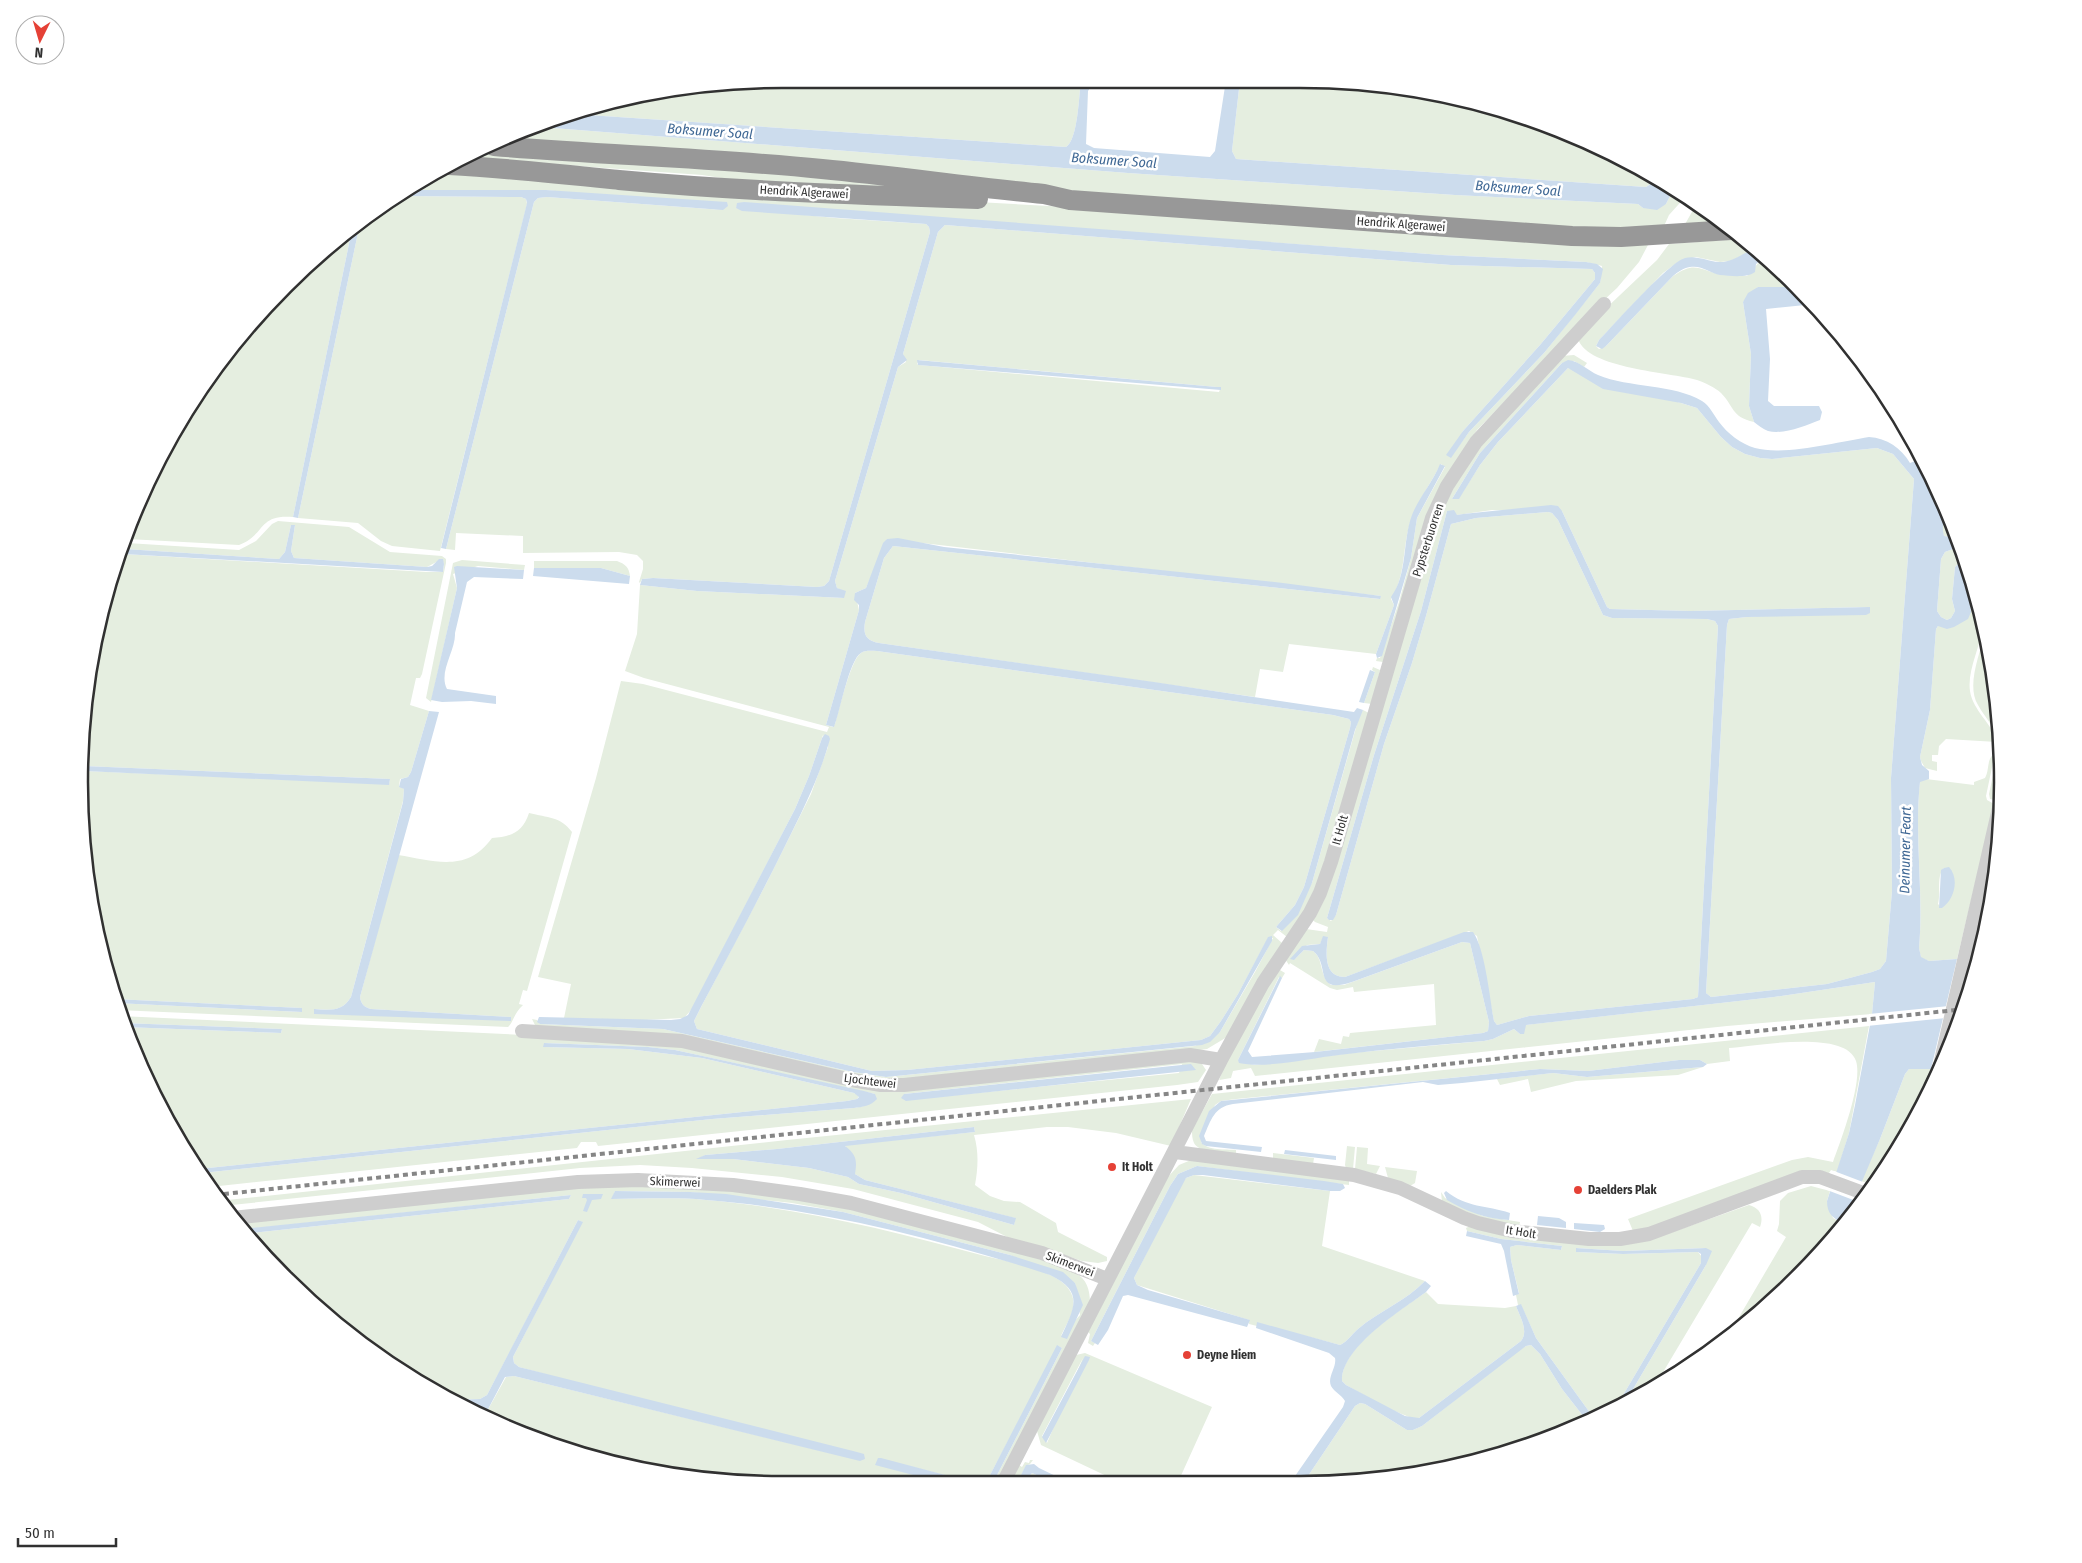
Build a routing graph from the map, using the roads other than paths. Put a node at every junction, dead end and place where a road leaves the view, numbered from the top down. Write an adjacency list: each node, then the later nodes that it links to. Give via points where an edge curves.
1 (502, 147): 3 (highway, Hendrik Algerawei, via 645,154 822,169 1044,194)
2 (462, 166): 3 (highway, Hendrik Algerawei, via 833,194 1044,202)
3 (1070, 200): 4 (highway, Hendrik Algerawei, via 1572,236 1621,237)
4 (1722, 231)
5 (1604, 304): 6 (street, Pypsterbuorren, via 1476,442 1446,486 1432,518)
6 (1376, 711): 10 (street, It Holt, via 1320,893 1263,983)
7 (1992, 839): 9 (street)
8 (522, 1031): 10 (street, Ljochtewei, via 682,1041 881,1085 1190,1055)
9 (1948, 1032)
10 (1221, 1060): 11 (street, It Holt)
11 (1175, 1152): 12 (street, It Holt, via 1354,1175 1400,1188 1478,1223 1512,1231 1589,1239 1620,1239 1649,1234 1796,1179 1812,1176); 14 (street, It Holt)
12 (1860, 1191)
13 (242, 1217): 14 (street, Skimerwei, via 578,1182 638,1180 733,1185 851,1204 1042,1253)
14 (1107, 1279): 15 (street, It Holt)
15 (1007, 1476)

